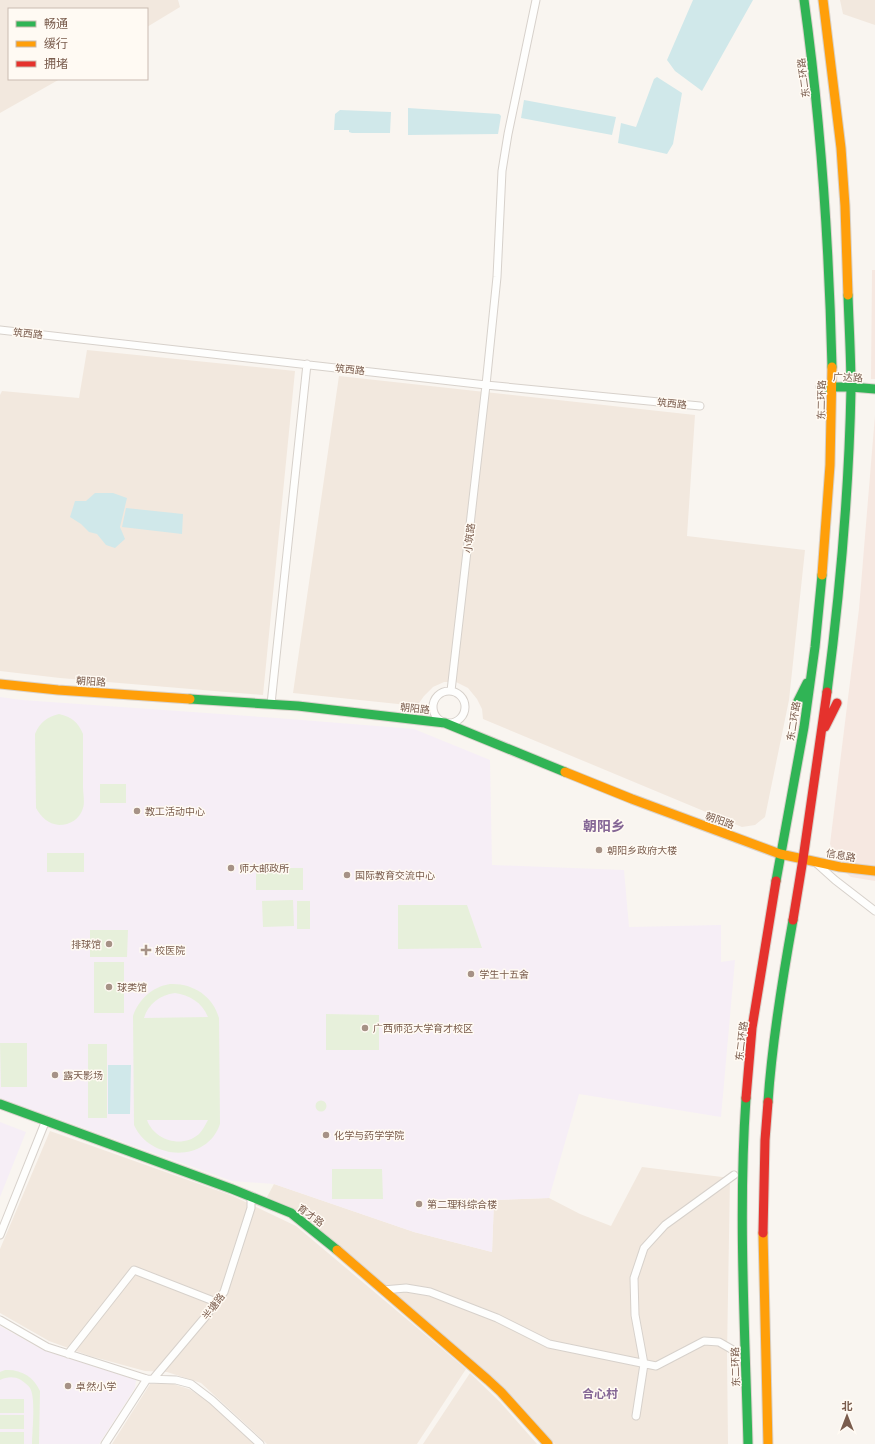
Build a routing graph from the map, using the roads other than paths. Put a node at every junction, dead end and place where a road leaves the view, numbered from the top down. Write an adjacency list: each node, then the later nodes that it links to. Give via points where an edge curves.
1 (536, 0): 6 (street, 小筑路, via 502,171)
2 (804, 0): 8 (main road, 东二环路, via 826,200)
3 (822, 0): 9 (main road, via 846,206)
4 (0, 330): 5 (street, 筑西路)
5 (307, 364): 6 (street, 筑西路); 17 (street)
6 (486, 385): 11 (street, 筑西路); 14 (street, 小筑路)
7 (821, 387): 8 (main road, 广达路)
8 (832, 387): 9 (main road, 广达路); 12 (main road, 东二环路, via 831,454)
9 (851, 387): 10 (main road, 广达路); 19 (main road, via 838,608)
10 (875, 389)
11 (700, 406)
12 (812, 674): 15 (main road); 20 (main road, 东二环路)
13 (0, 684): 17 (main road, 朝阳路)
14 (452, 692): 18 (street, via 441,693 434,701 436,716); 18 (street, via 464,700 465,711 460,719)
15 (797, 703)
16 (837, 703): 19 (main road)
17 (271, 704): 18 (main road, 朝阳路)
18 (445, 722): 20 (main road, 朝阳路, via 632,799)
19 (821, 737): 21 (main road)
20 (780, 854): 21 (main road, 朝阳路); 41 (main road, 东二环路, via 750,1056 743,1157 742,1220)
21 (803, 859): 22 (main road, 信息路); 42 (main road, via 779,1001 765,1140 763,1217)
22 (815, 862): 23 (main road, 信息路); 24 (street)
23 (875, 871)
24 (875, 911)
25 (0, 1104): 26 (main road, 育才路)
26 (46, 1120): 28 (main road, 育才路); 29 (street)
27 (734, 1175): 35 (street, via 665,1226 644,1248 634,1278 635,1315)
28 (251, 1196): 30 (main road, 育才路, via 291,1213); 31 (street, 半塘路, via 251,1208 224,1292)
29 (0, 1235)
30 (383, 1290): 35 (street, via 406,1288 430,1292 496,1318 549,1344); 40 (main road, 育才路, via 501,1392)
31 (216, 1302): 34 (street, via 134,1270); 36 (street, 半塘路)
32 (0, 1320): 34 (street, via 47,1348)
33 (733, 1350): 35 (street, via 719,1342 704,1341 656,1366)
34 (68, 1354): 36 (street)
35 (644, 1364): 37 (street)
36 (150, 1379): 38 (street, 半塘路); 39 (street, via 176,1380 191,1384)
37 (636, 1416)
38 (105, 1444)
39 (260, 1444)
40 (548, 1444)
41 (748, 1444)
42 (768, 1444)

